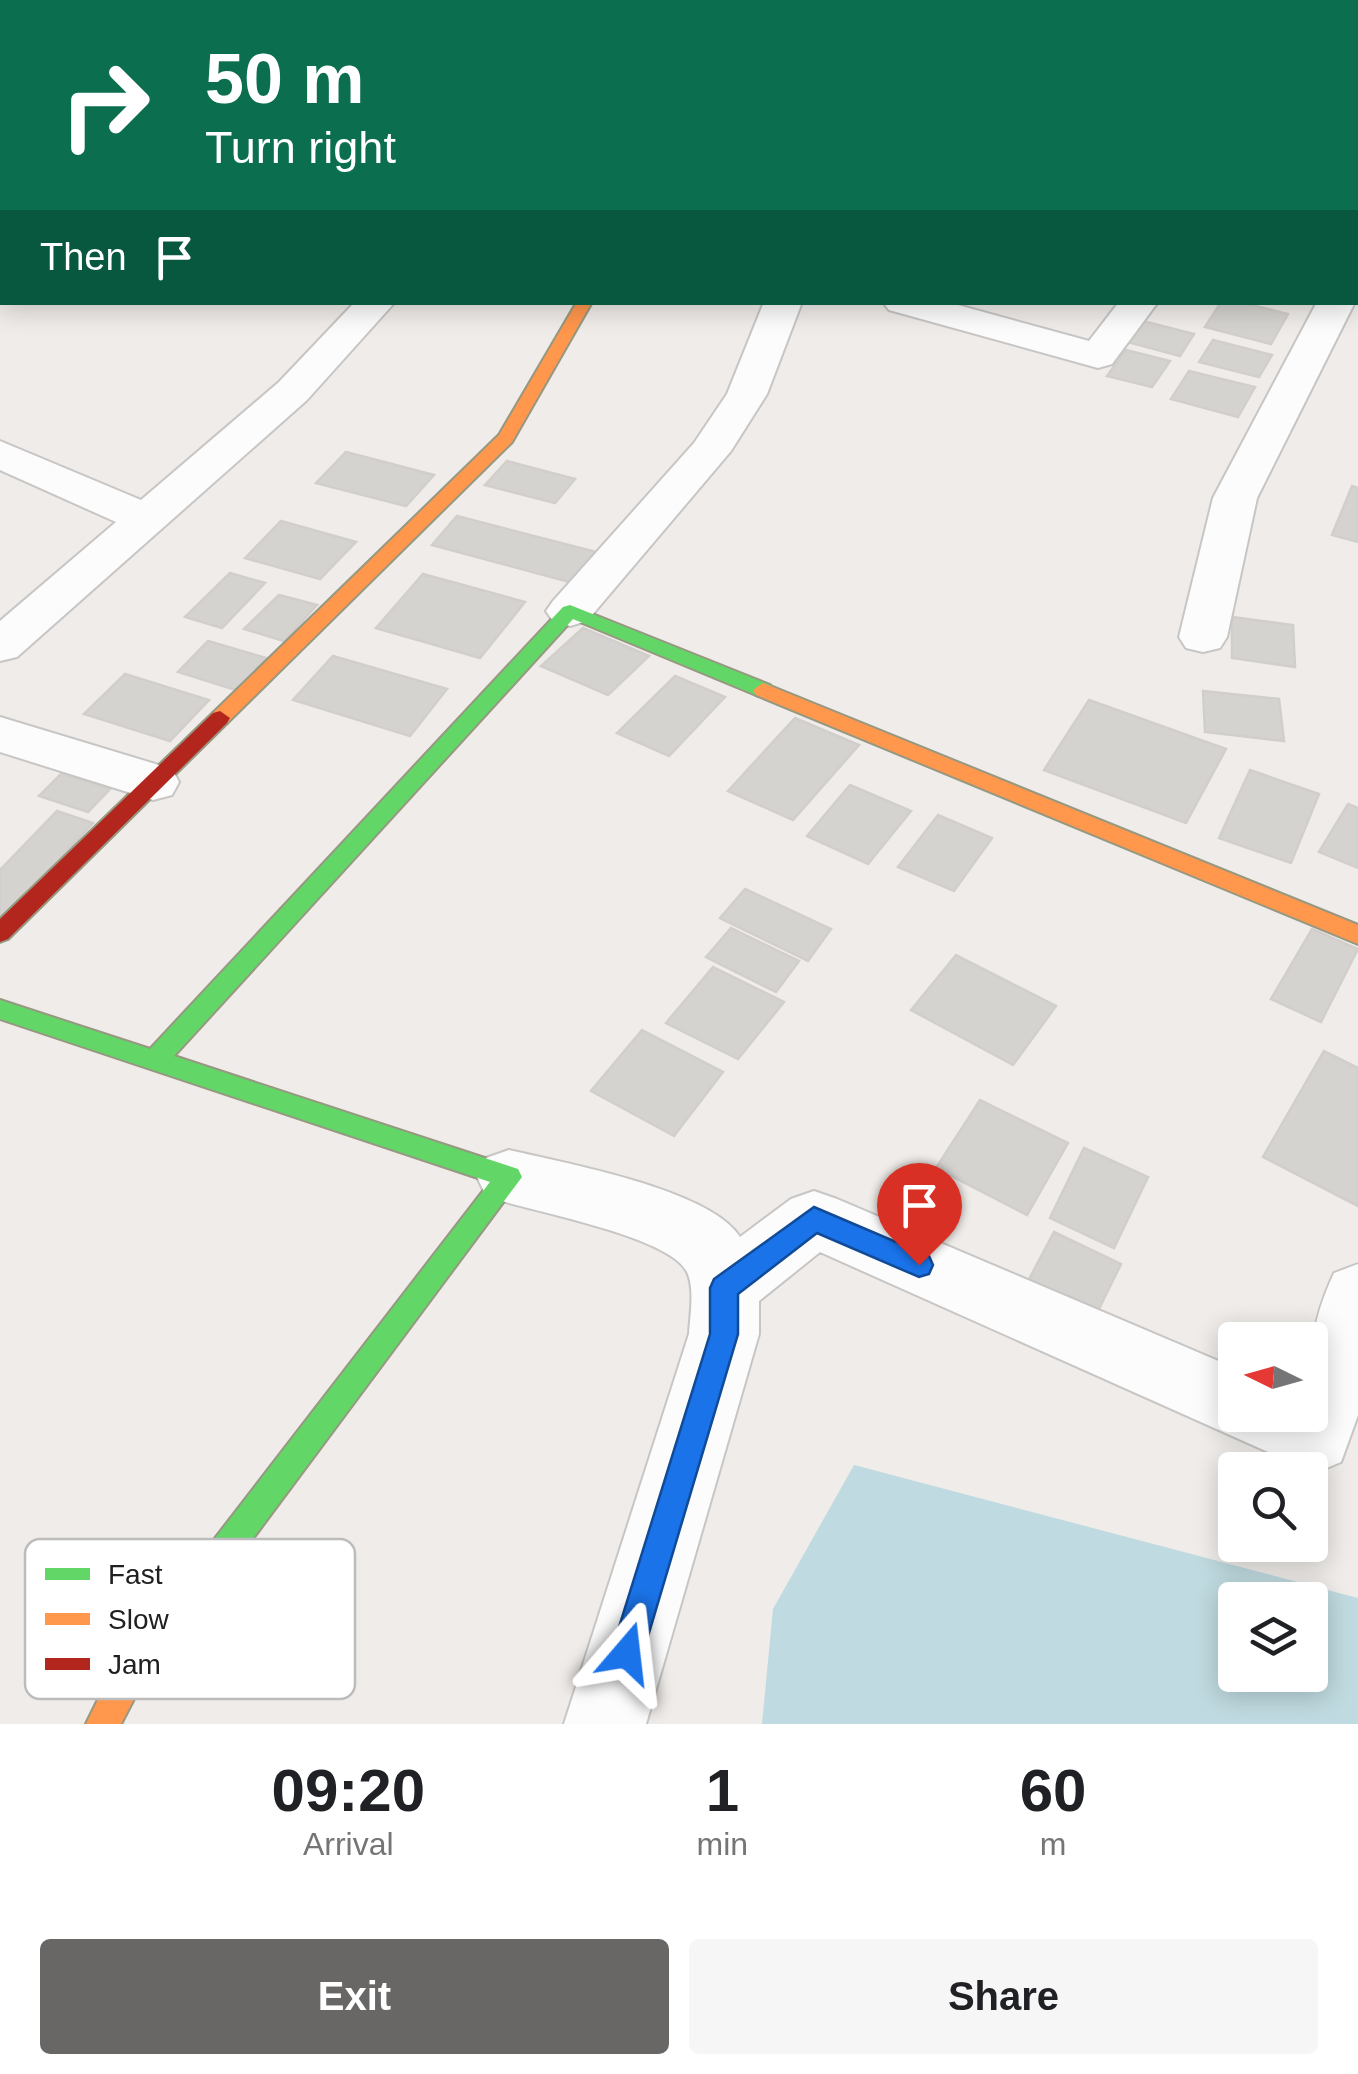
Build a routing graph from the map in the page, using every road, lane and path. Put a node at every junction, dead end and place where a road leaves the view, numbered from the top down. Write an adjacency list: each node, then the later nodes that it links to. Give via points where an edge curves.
1 (373, 305): 8 (street, via 293,391)
2 (582, 305): 13 (street, via 506,438)
3 (782, 305): 9 (street, via 747,394 710,452)
4 (913, 305): 5 (street, via 1098,356)
5 (1137, 305)
6 (1334, 305): 10 (street, via 1235,498)
7 (0, 454): 8 (street)
8 (146, 519): 11 (street)
9 (570, 612): 15 (street); 17 (street)
10 (1203, 638)
11 (0, 646)
12 (0, 734): 13 (street)
13 (153, 782): 14 (street)
14 (0, 934)
15 (1358, 935)
16 (0, 1009): 17 (street)
17 (155, 1060): 18 (street)
18 (509, 1177): 19 (street, via 678,1224 712,1252); 23 (street)
19 (724, 1288): 21 (street, via 814,1219); 26 (street, via 724,1334)
20 (1358, 1295): 22 (street)
21 (1218, 1396)
22 (1328, 1397)
23 (233, 1539)
24 (116, 1699): 25 (street)
25 (103, 1724)
26 (606, 1724)

